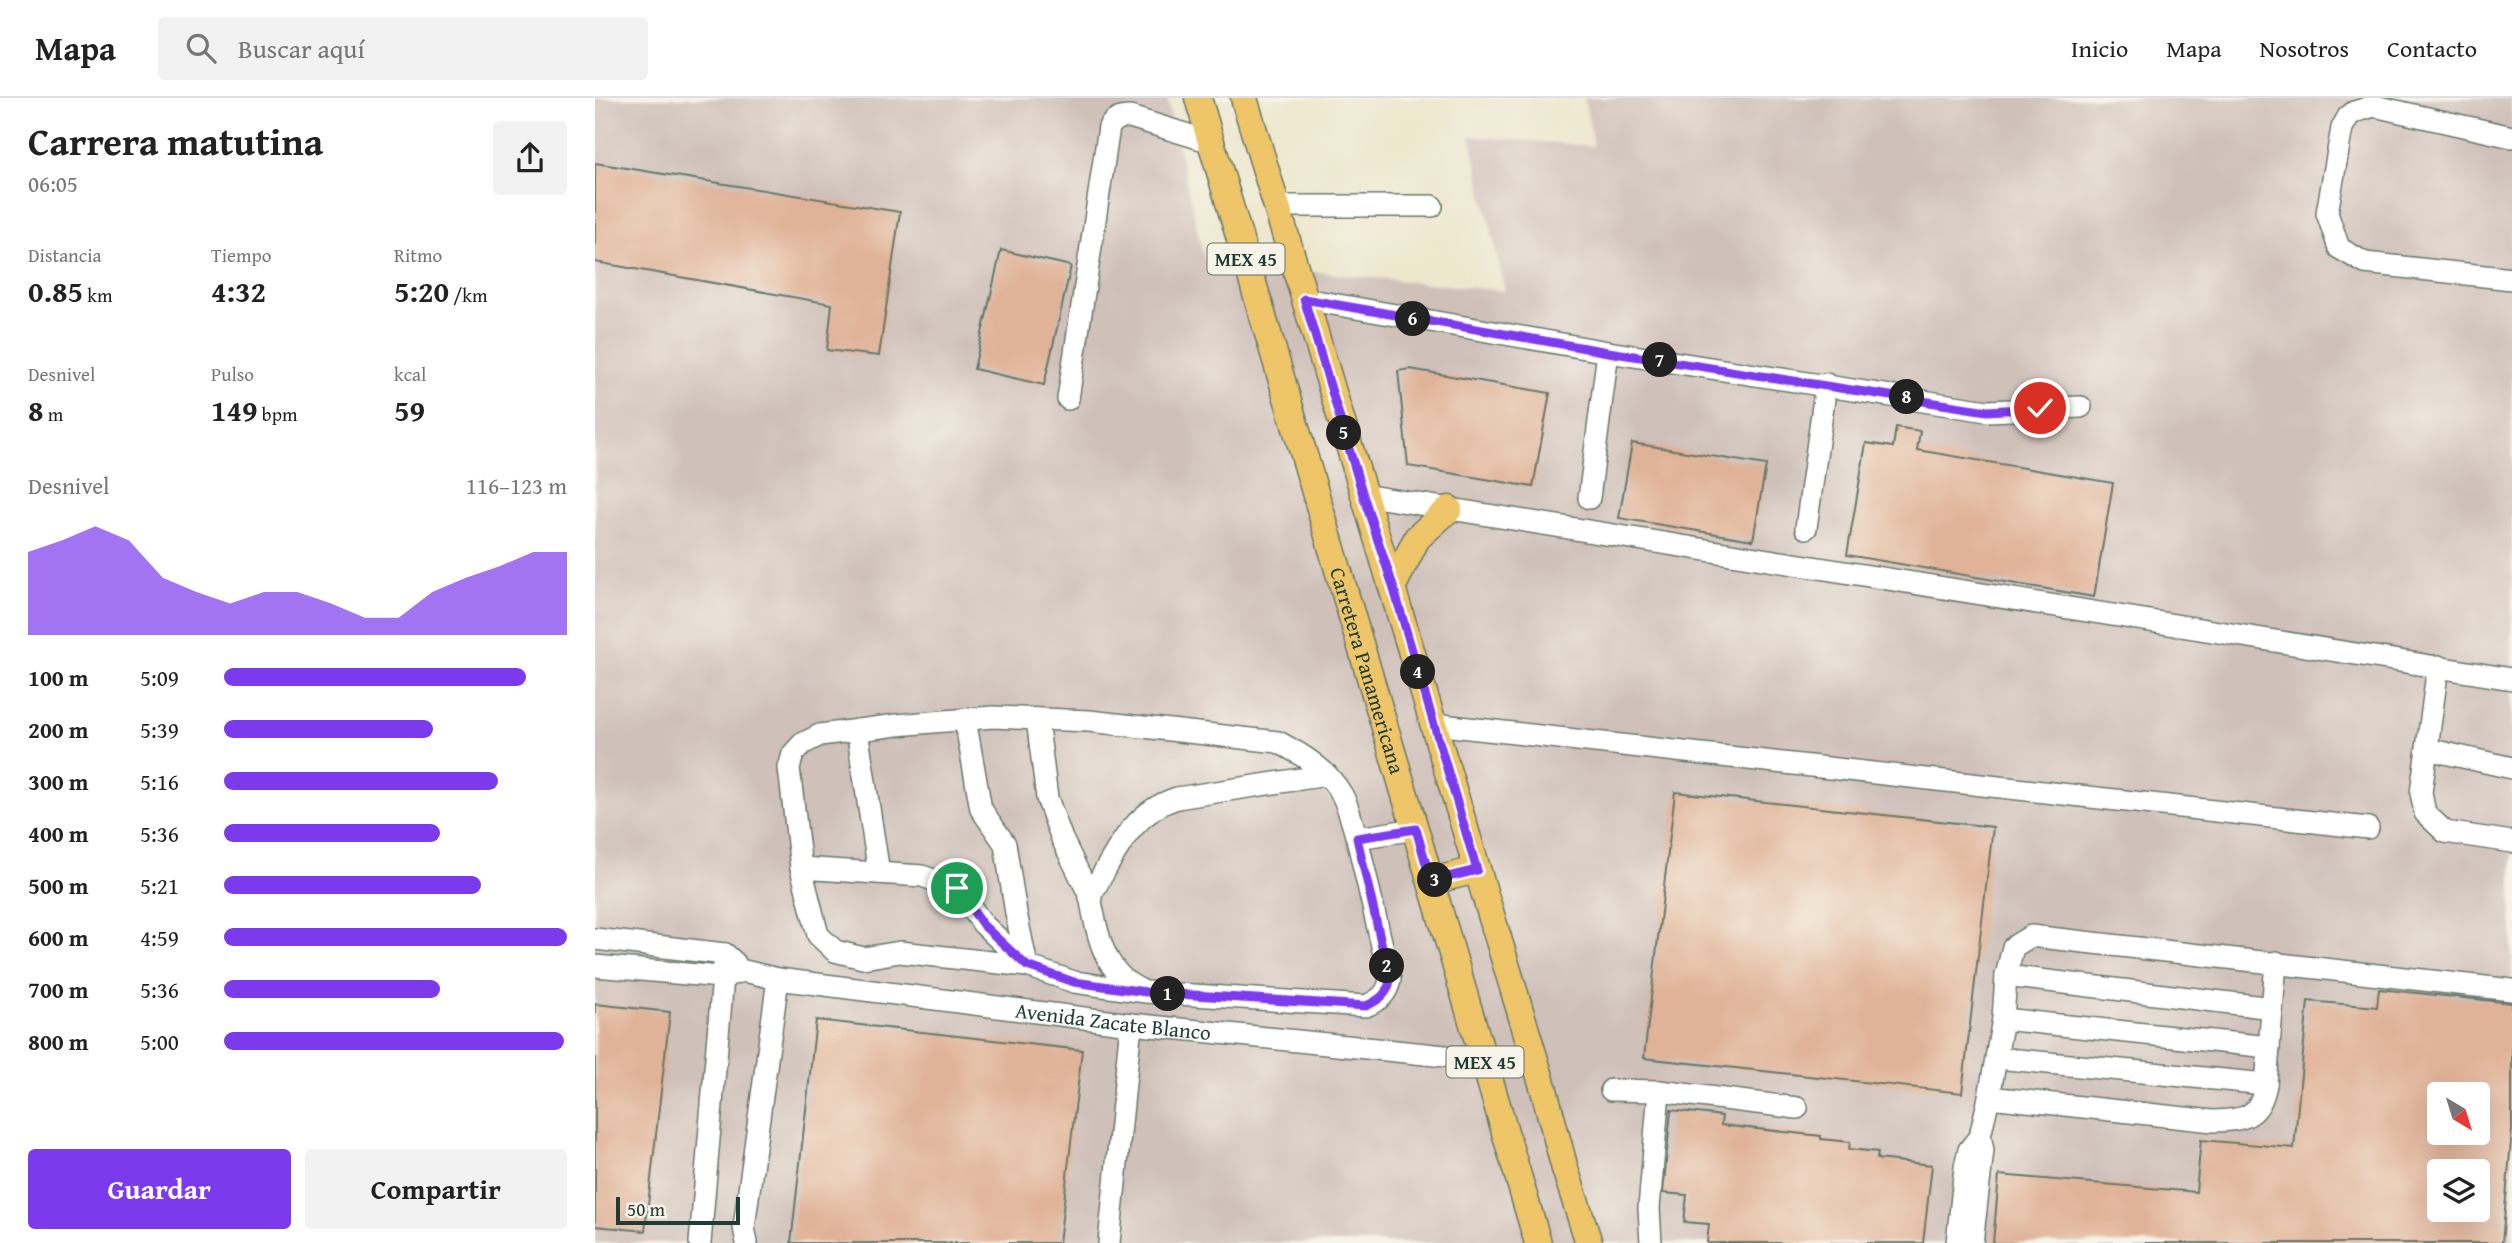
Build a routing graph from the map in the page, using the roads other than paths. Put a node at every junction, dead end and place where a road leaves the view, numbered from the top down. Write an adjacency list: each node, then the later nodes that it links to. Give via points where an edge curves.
1 (1198, 98): 4 (main road, Carretera Panamericana / MEX 45)
2 (1244, 98): 5 (main road, MEX 45)
3 (2512, 137): 7 (street, via 2374,106 2354,112 2342,128 2327,213 2339,248 2365,263)
4 (1211, 142): 11 (street, via 1130,117 1114,120 1109,127); 28 (main road, Carretera Panamericana / MEX 45)
5 (1276, 206): 6 (street); 8 (main road, MEX 45)
6 (1432, 206)
7 (2512, 279)
8 (1304, 299): 9 (street); 13 (main road, MEX 45)
9 (1608, 352): 10 (street); 14 (street)
10 (1826, 384): 12 (street, via 1987,411); 16 (street)
11 (1068, 399)
12 (2081, 407)
13 (1363, 495): 15 (street); 17 (main road, MEX 45)
14 (1588, 498)
15 (1449, 509): 17 (main road, via 1417,538); 18 (street)
16 (1806, 528)
17 (1393, 586): 22 (main road, MEX 45)
18 (2438, 666): 19 (street); 24 (street)
19 (2512, 678)
20 (965, 719): 21 (street); 23 (street); 40 (street, via 981,809 1005,844)
21 (1037, 719): 26 (street, via 1278,742); 35 (street, via 1047,798)
22 (1433, 724): 27 (street); 32 (main road, MEX 45)
23 (857, 730): 31 (street, via 820,735 793,754 789,768); 33 (street)
24 (2427, 749): 25 (street); 30 (street, via 2421,793 2432,822 2445,832)
25 (2512, 768)
26 (1327, 775): 29 (street, via 1343,796); 35 (street, via 1159,804 1134,824)
27 (2368, 828)
28 (1416, 829): 29 (street); 34 (main road, Carretera Panamericana / MEX 45)
29 (1357, 838): 46 (street, via 1390,981 1380,999 1366,1006)
30 (2512, 842)
31 (801, 868): 33 (street); 40 (street, via 818,935 835,951 863,958 900,952)
32 (1477, 870): 34 (main road); 63 (main road, MEX 45)
33 (879, 873): 40 (street, via 922,876 957,888 983,925)
34 (1431, 881): 52 (main road, Carretera Panamericana / MEX 45)
35 (1090, 896): 46 (street, via 1101,946 1113,969 1129,985)
36 (595, 939): 37 (street)
37 (725, 954): 41 (street, Avenida Zacate Blanco); 42 (street)
38 (2276, 962): 43 (street, via 2031,936 2013,947); 45 (street); 47 (street)
39 (595, 966): 42 (street, Avenida Zacate Blanco)
40 (1027, 966): 46 (street, via 1074,982)
41 (744, 971): 42 (street, Avenida Zacate Blanco); 44 (street, Avenida Zacate Blanco)
42 (721, 976): 59 (street)
43 (2006, 976): 47 (street); 48 (street)
44 (778, 979): 49 (street, Avenida Zacate Blanco); 60 (street, via 744,1227)
45 (2512, 989)
46 (1146, 992)
47 (2272, 1008): 50 (street)
48 (2003, 1020): 50 (street); 51 (street)
49 (1131, 1024): 52 (street, Avenida Zacate Blanco); 61 (street)
50 (2269, 1047): 53 (street)
51 (1997, 1058): 53 (street); 56 (street)
52 (1484, 1060): 62 (main road, Carretera Panamericana / MEX 45)
53 (2266, 1084): 56 (street, via 2259,1107 2239,1120)
54 (1611, 1090): 55 (street)
55 (1659, 1091): 57 (street); 64 (street, via 1649,1208)
56 (1989, 1097): 58 (street)
57 (1797, 1108)
58 (1980, 1136): 65 (street, via 1967,1159); 66 (street, via 1983,1150)
59 (700, 1243)
60 (747, 1243)
61 (1109, 1243)
62 (1538, 1243)
63 (1589, 1243)
64 (1651, 1243)
65 (1957, 1243)
66 (1972, 1243)

